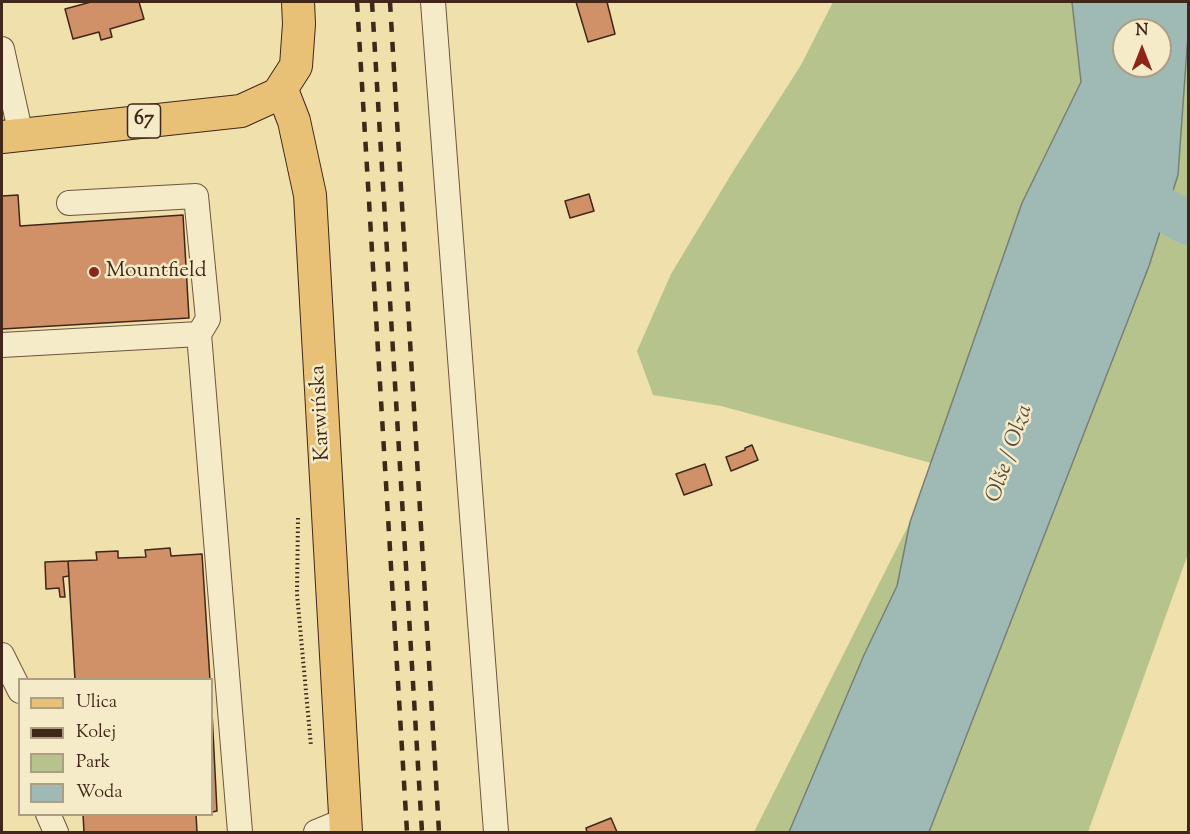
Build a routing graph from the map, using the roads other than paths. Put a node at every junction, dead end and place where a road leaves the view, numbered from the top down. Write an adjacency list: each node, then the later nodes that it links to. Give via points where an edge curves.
1 (298, 2): 4 (main road, via 296,66)
2 (433, 2): 16 (street)
3 (2, 49): 5 (street)
4 (282, 90): 5 (main road, 67, via 241,111); 12 (main road, Karwińska, via 294,122 310,195)
5 (11, 136)
6 (69, 203): 7 (street, via 196,196 208,319)
7 (200, 333): 8 (street); 14 (street)
8 (2, 345)
9 (2, 655): 10 (street)
10 (18, 687)
11 (49, 816): 13 (street)
12 (345, 826): 15 (street)
13 (56, 832)
14 (240, 832)
15 (316, 832)
16 (496, 832)

